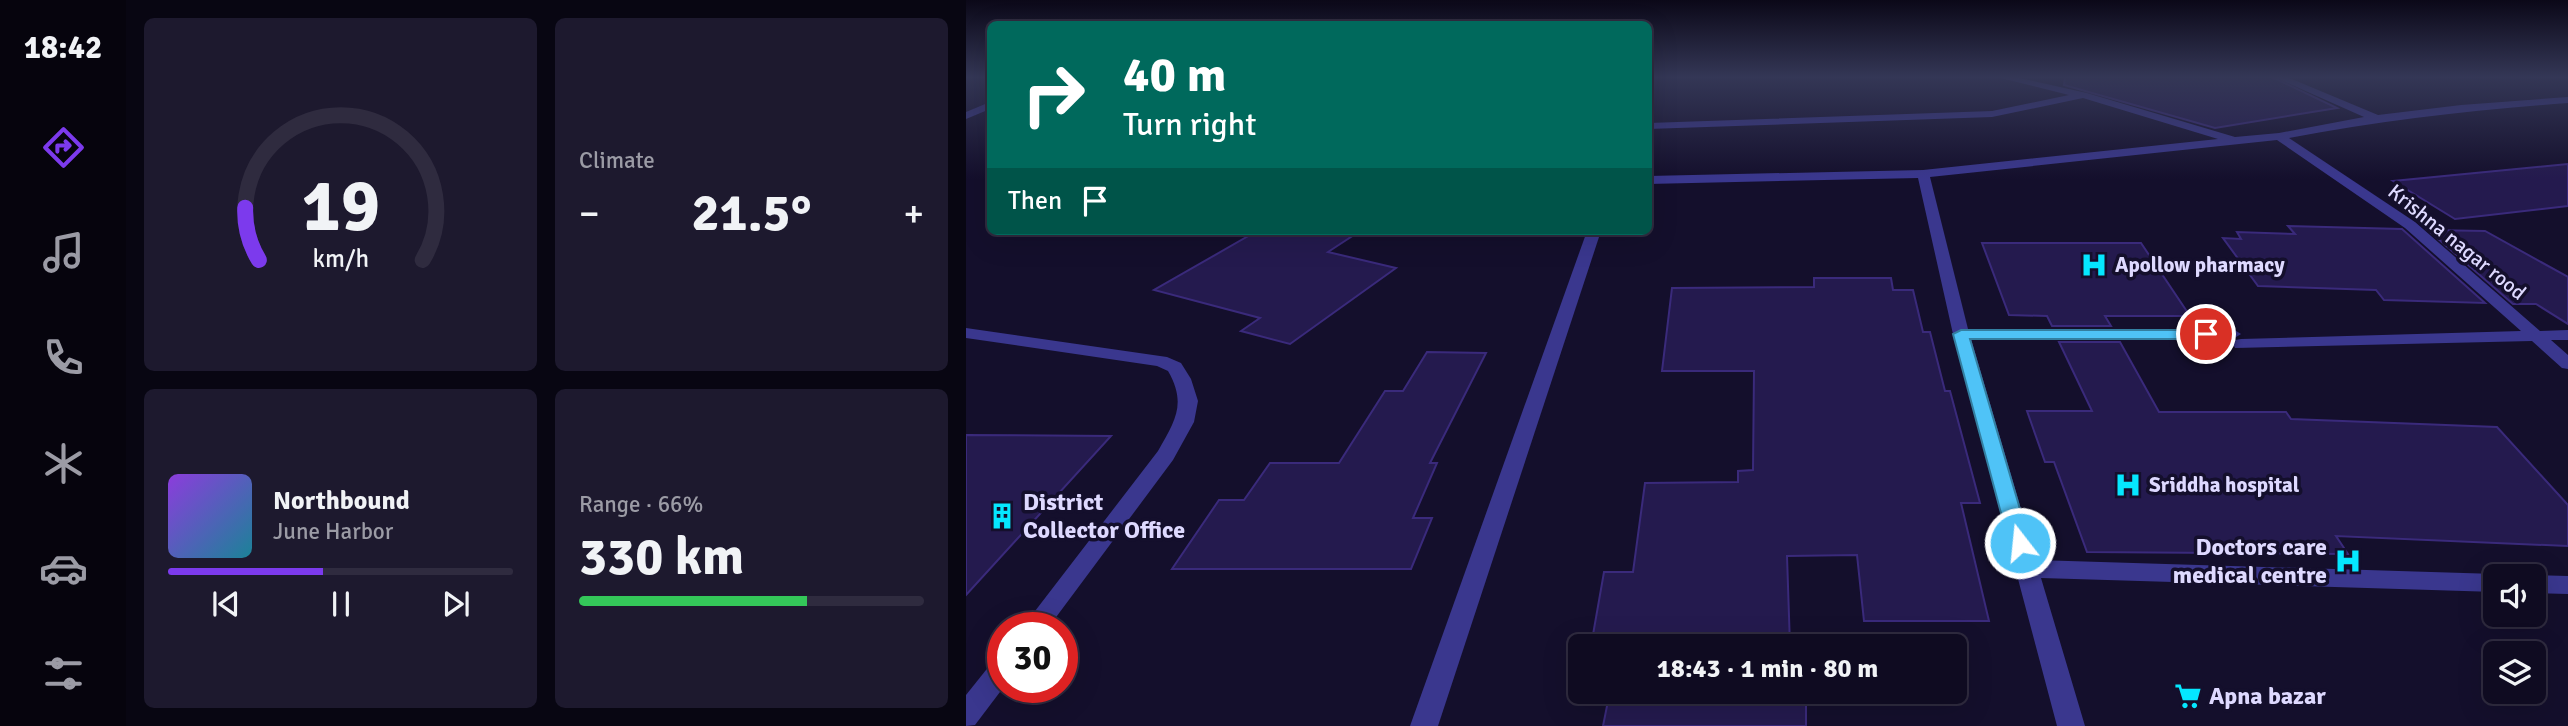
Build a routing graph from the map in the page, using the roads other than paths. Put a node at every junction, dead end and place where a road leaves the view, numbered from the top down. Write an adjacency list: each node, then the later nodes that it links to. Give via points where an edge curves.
1 (2008, 111): 6 (street)
2 (2133, 111): 8 (street)
3 (2357, 111): 5 (street)
4 (2438, 111): 5 (street)
5 (2376, 119): 7 (street)
6 (1652, 127)
7 (2279, 136): 8 (street); 15 (street, Krishna nagar rood, via 2410,225)
8 (2237, 141): 9 (street)
9 (1923, 174): 10 (street); 13 (street)
10 (1652, 180)
11 (1593, 235): 24 (street)
12 (966, 333): 21 (street, via 1161,361 1175,367 1189,401 1184,422 1166,455)
13 (1961, 334): 15 (street, via 2237,339); 17 (street)
14 (2568, 335): 15 (street)
15 (2538, 337): 16 (street, Krishna nagar rood)
16 (2568, 364)
17 (2027, 569): 18 (street); 25 (street)
18 (2483, 583)
19 (2546, 584): 20 (street)
20 (2568, 585)
21 (1046, 612)
22 (987, 689): 23 (street)
23 (966, 716)
24 (1424, 726)
25 (2071, 726)

